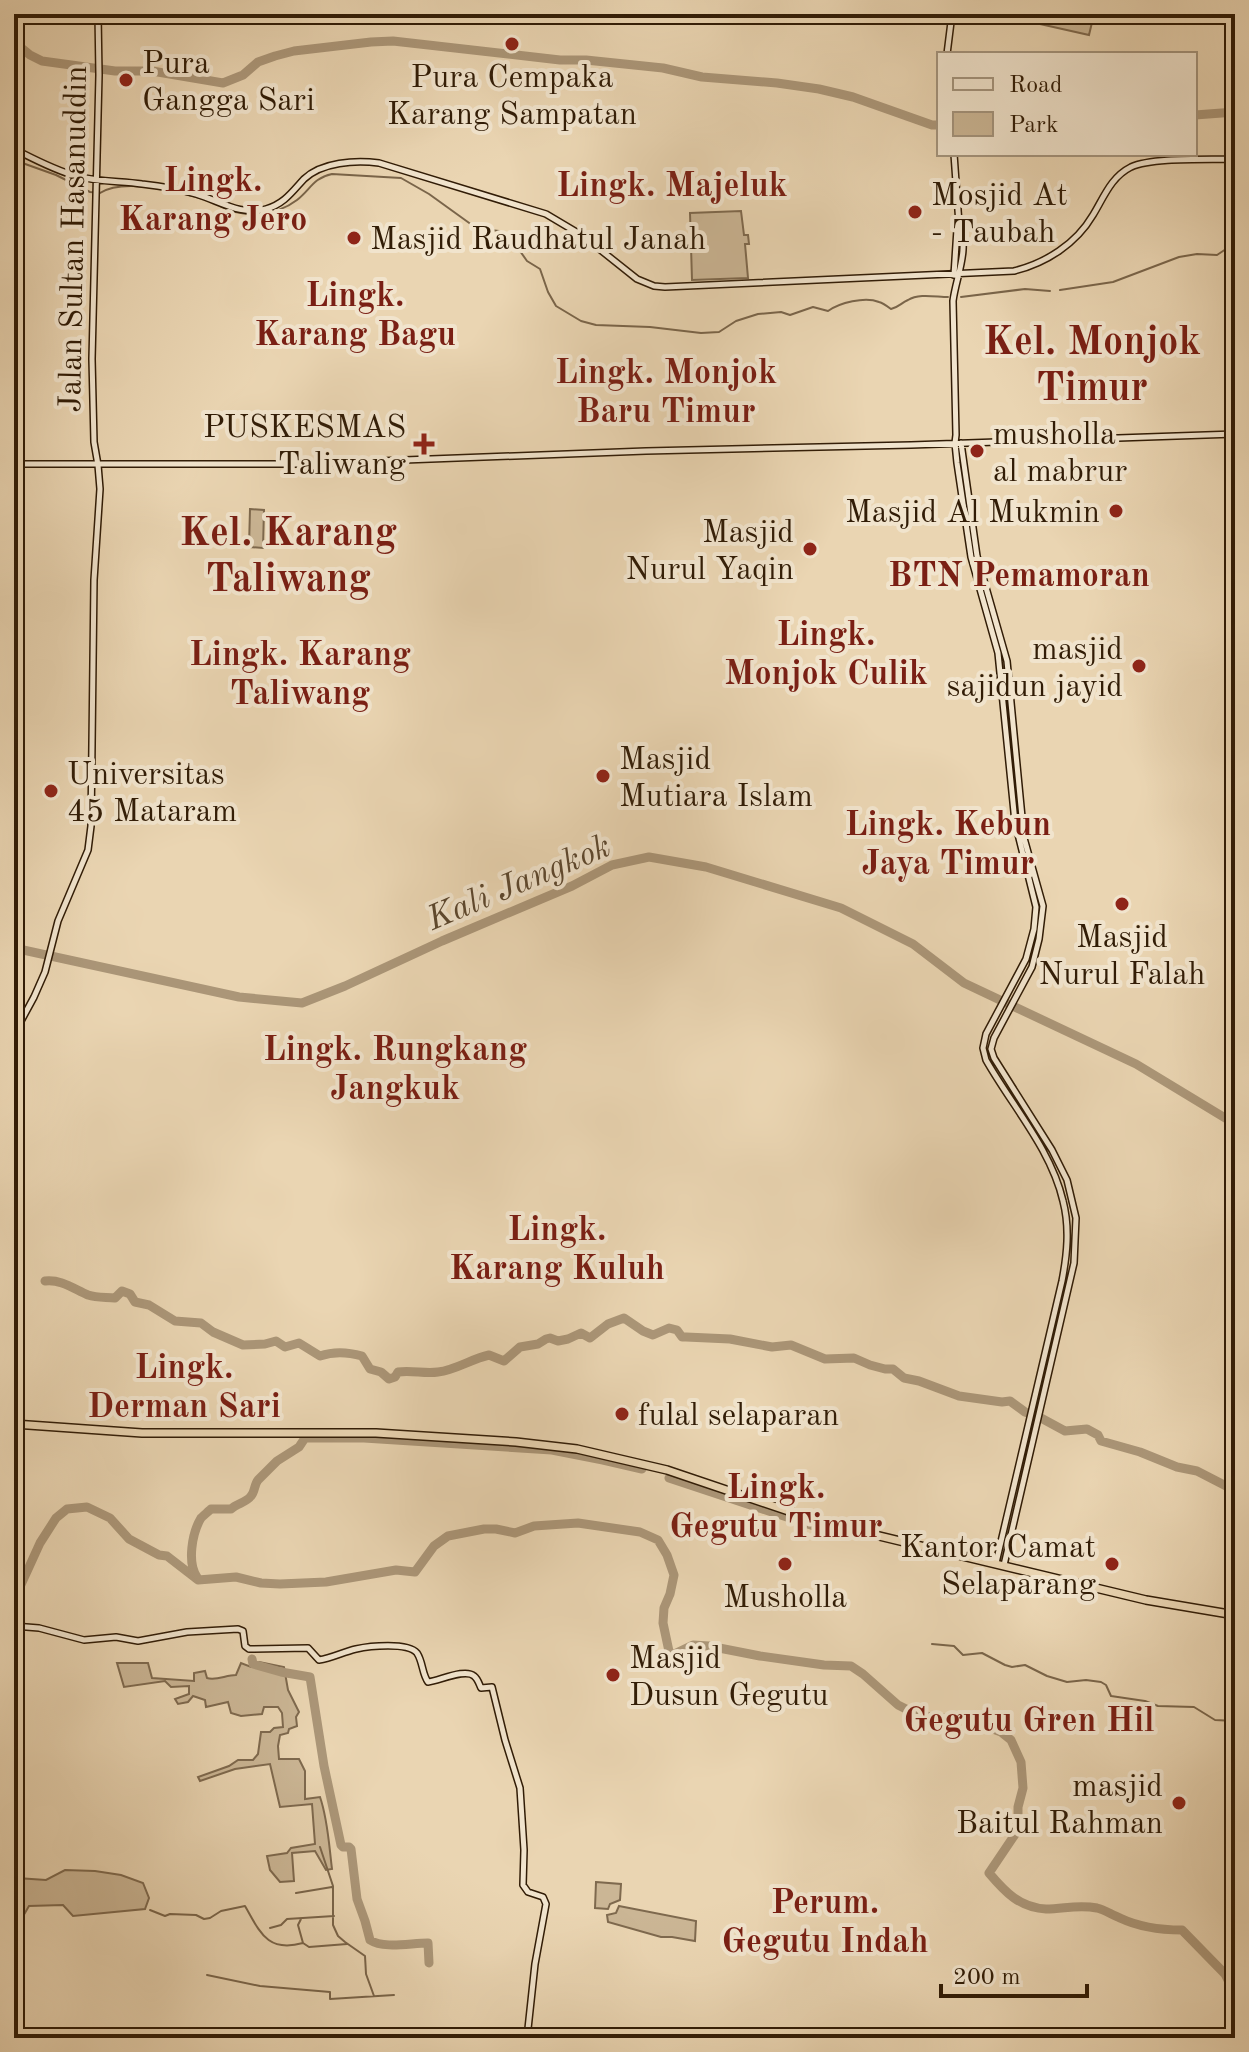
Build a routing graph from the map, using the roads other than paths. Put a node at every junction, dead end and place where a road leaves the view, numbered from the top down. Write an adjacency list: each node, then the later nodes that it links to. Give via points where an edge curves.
1 (98, 14): 7 (main road, Jalan Sultan Hasanuddin)
2 (952, 14): 3 (main road)
3 (947, 52)
4 (14, 149): 7 (main road)
5 (954, 156): 8 (main road)
6 (1235, 159): 10 (main road, via 1130,168 1059,251 1023,268)
7 (96, 180): 11 (main road, via 181,190 253,211 278,204 322,168 374,162 546,214 654,286); 17 (main road, Jalan Sultan Hasanuddin, via 92,399)
8 (959, 224): 9 (main road); 11 (main road)
9 (962, 251): 10 (main road); 11 (main road)
10 (973, 272): 11 (main road)
11 (957, 275): 12 (main road)
12 (956, 432): 14 (main road); 15 (main road)
13 (1235, 434): 15 (main road)
14 (942, 443): 15 (main road); 17 (main road, via 299,464)
15 (958, 443): 18 (main road)
16 (14, 464): 17 (main road)
17 (98, 465): 21 (main road, Jalan Sultan Hasanuddin, via 90,838 34,997)
18 (997, 637): 19 (main road, via 1008,669); 20 (main road)
19 (1019, 786): 20 (main road); 23 (main road, via 1027,850 1043,906 1028,978 992,1043 992,1053 1057,1158 1076,1218 1074,1263)
20 (1011, 788): 23 (main road, via 1036,907 1032,939 986,1034 983,1051 1056,1178 1066,1216 1066,1261)
21 (14, 1034)
22 (14, 1424): 23 (highway, via 142,1433 339,1432 594,1452 667,1470 821,1522)
23 (1000, 1564): 24 (highway, via 1146,1600)
24 (1235, 1615)
25 (14, 1626): 26 (main road, via 84,1640 138,1641 238,1629 249,1649 308,1648 319,1660 366,1648 404,1647 417,1654 428,1682 468,1674 481,1688 492,1687 520,1788 523,1885 546,1904)
26 (527, 2038)

